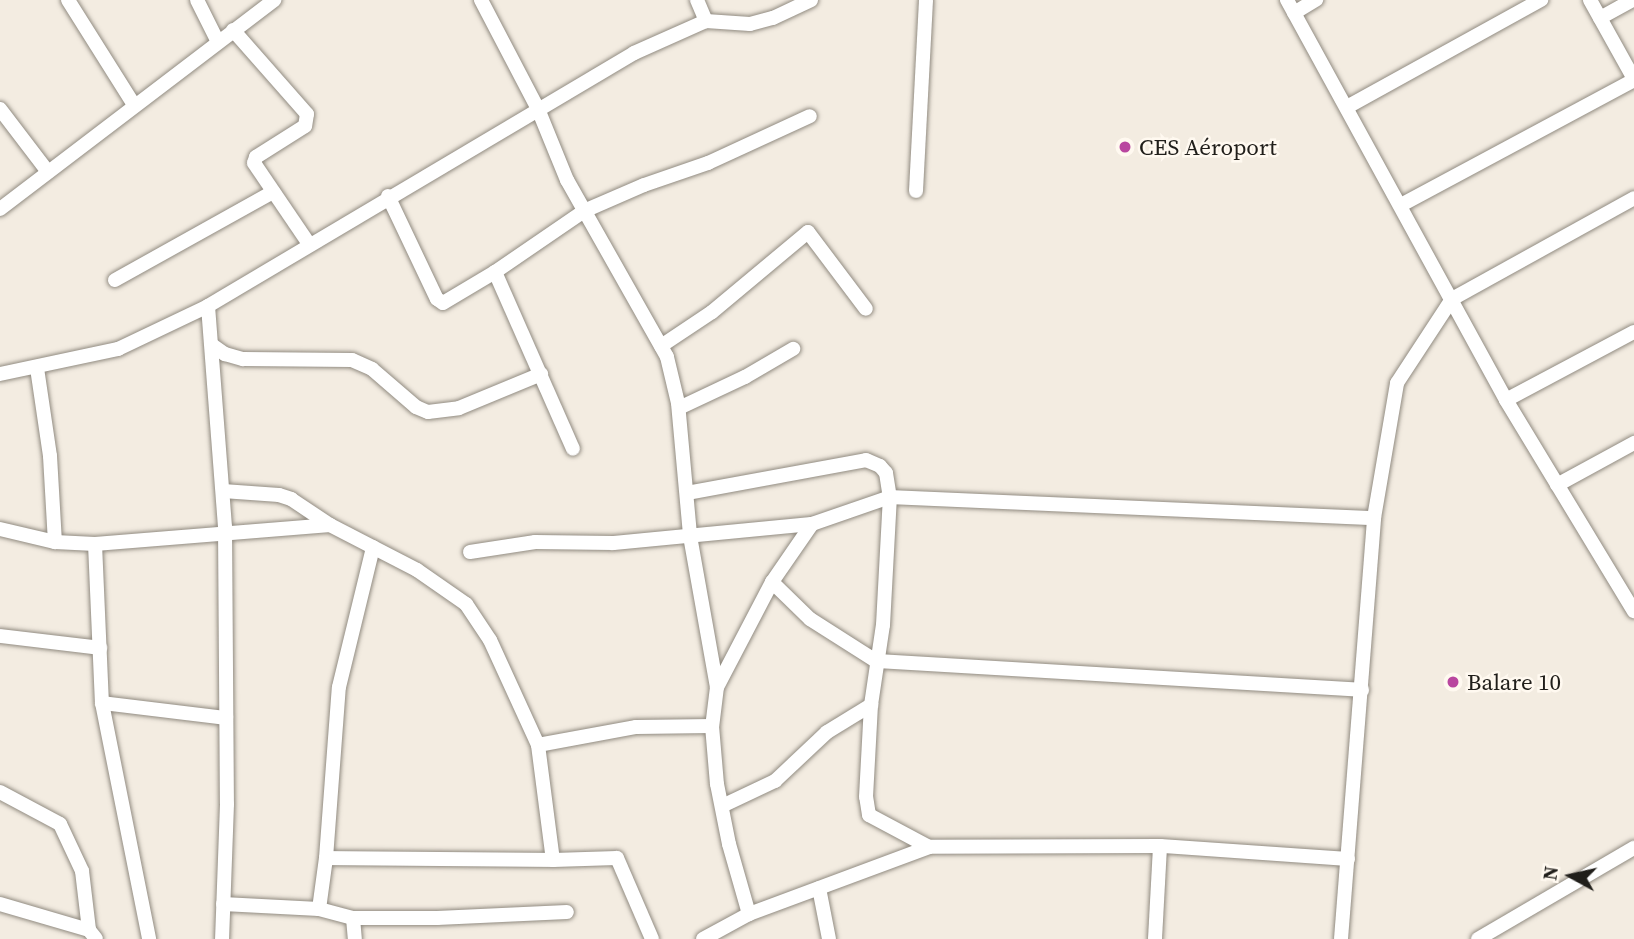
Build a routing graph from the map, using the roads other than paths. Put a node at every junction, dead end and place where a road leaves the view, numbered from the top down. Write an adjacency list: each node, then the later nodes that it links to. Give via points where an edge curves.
1 (68, 0): 18 (street)
2 (197, 0): 16 (street)
3 (274, 0): 15 (street)
4 (481, 0): 21 (street)
5 (697, 0): 14 (street)
6 (811, 0): 14 (street, via 750,24)
7 (926, 0): 24 (street)
8 (1316, 0): 12 (street)
9 (1541, 0): 19 (street)
10 (1590, 0): 13 (street)
11 (1633, 0): 13 (street)
12 (1291, 6): 19 (street)
13 (1600, 19): 17 (street)
14 (706, 21): 21 (street, via 634,53)
15 (233, 30): 16 (street); 25 (street, via 307,114 305,125 254,160)
16 (218, 42): 18 (street)
17 (1634, 80): 28 (street)
18 (134, 106): 23 (street)
19 (1347, 107): 28 (street)
20 (0, 108): 23 (street)
21 (538, 110): 26 (street); 30 (street)
22 (810, 116): 30 (street, via 708,163)
23 (48, 172): 29 (street)
24 (916, 191)
25 (273, 192): 31 (street); 33 (street)
26 (388, 196): 31 (street); 32 (street, via 440,302)
27 (1634, 198): 34 (street)
28 (1401, 205): 34 (street)
29 (0, 209)
30 (584, 211): 32 (street); 39 (street)
31 (309, 244): 35 (street)
32 (495, 272): 43 (street)
33 (115, 280)
34 (1452, 299): 44 (street); 52 (street, via 1397,383)
35 (208, 306): 38 (street); 41 (street, via 118,349)
36 (866, 309): 39 (street, via 808,232 712,312)
37 (1634, 332): 44 (street)
38 (212, 345): 43 (street, via 243,359 352,360 372,369 428,412 459,408); 49 (street)
39 (661, 346): 45 (street)
40 (793, 349): 45 (street)
41 (37, 368): 42 (street); 58 (street, via 50,456)
42 (0, 374)
43 (541, 374): 47 (street)
44 (1506, 400): 48 (street)
45 (679, 408): 50 (street)
46 (1634, 443): 48 (street)
47 (573, 449)
48 (1557, 485): 63 (street)
49 (223, 491): 53 (street, via 279,495); 56 (street)
50 (687, 493): 51 (street, via 866,460 886,473); 57 (street)
51 (890, 497): 52 (street); 54 (street); 67 (street, via 883,625)
52 (1374, 518): 69 (street)
53 (330, 524): 56 (street); 60 (street)
54 (812, 524): 57 (street); 62 (street)
55 (0, 529): 58 (street)
56 (225, 534): 59 (street); 72 (street)
57 (690, 536): 61 (street, via 605,543 535,542); 68 (street)
58 (55, 542): 59 (street)
59 (95, 544): 66 (street)
60 (373, 547): 74 (street, via 451,592 472,611); 80 (street, via 339,687)
61 (470, 552)
62 (772, 582): 67 (street, via 810,619); 68 (street)
63 (1628, 584): 64 (street)
64 (1634, 611)
65 (0, 636): 66 (street)
66 (100, 648): 70 (street)
67 (876, 661): 69 (street); 71 (street)
68 (718, 687): 73 (street)
69 (1362, 690): 81 (street)
70 (102, 703): 72 (street); 91 (street)
71 (871, 705): 76 (street, via 827,732 775,781); 78 (street, via 869,815)
72 (226, 718): 85 (street)
73 (712, 726): 74 (street, via 636,727); 76 (street)
74 (538, 745): 82 (street)
75 (0, 792): 90 (street, via 61,824 82,872)
76 (722, 806): 88 (street)
77 (1160, 846): 78 (street); 81 (street); 97 (street)
78 (929, 847): 83 (street)
79 (1634, 848): 99 (street)
80 (326, 858): 82 (street); 86 (street)
81 (1348, 859): 98 (street)
82 (553, 860): 94 (street, via 617,858)
83 (820, 888): 88 (street); 96 (street)
84 (0, 904): 90 (street)
85 (223, 904): 86 (street); 92 (street)
86 (319, 909): 89 (street)
87 (567, 912): 89 (street)
88 (750, 914): 95 (street)
89 (353, 918): 93 (street)
90 (92, 934)
91 (149, 939)
92 (222, 939)
93 (355, 939)
94 (652, 939)
95 (703, 939)
96 (829, 939)
97 (1155, 939)
98 (1341, 939)
99 (1478, 939)

